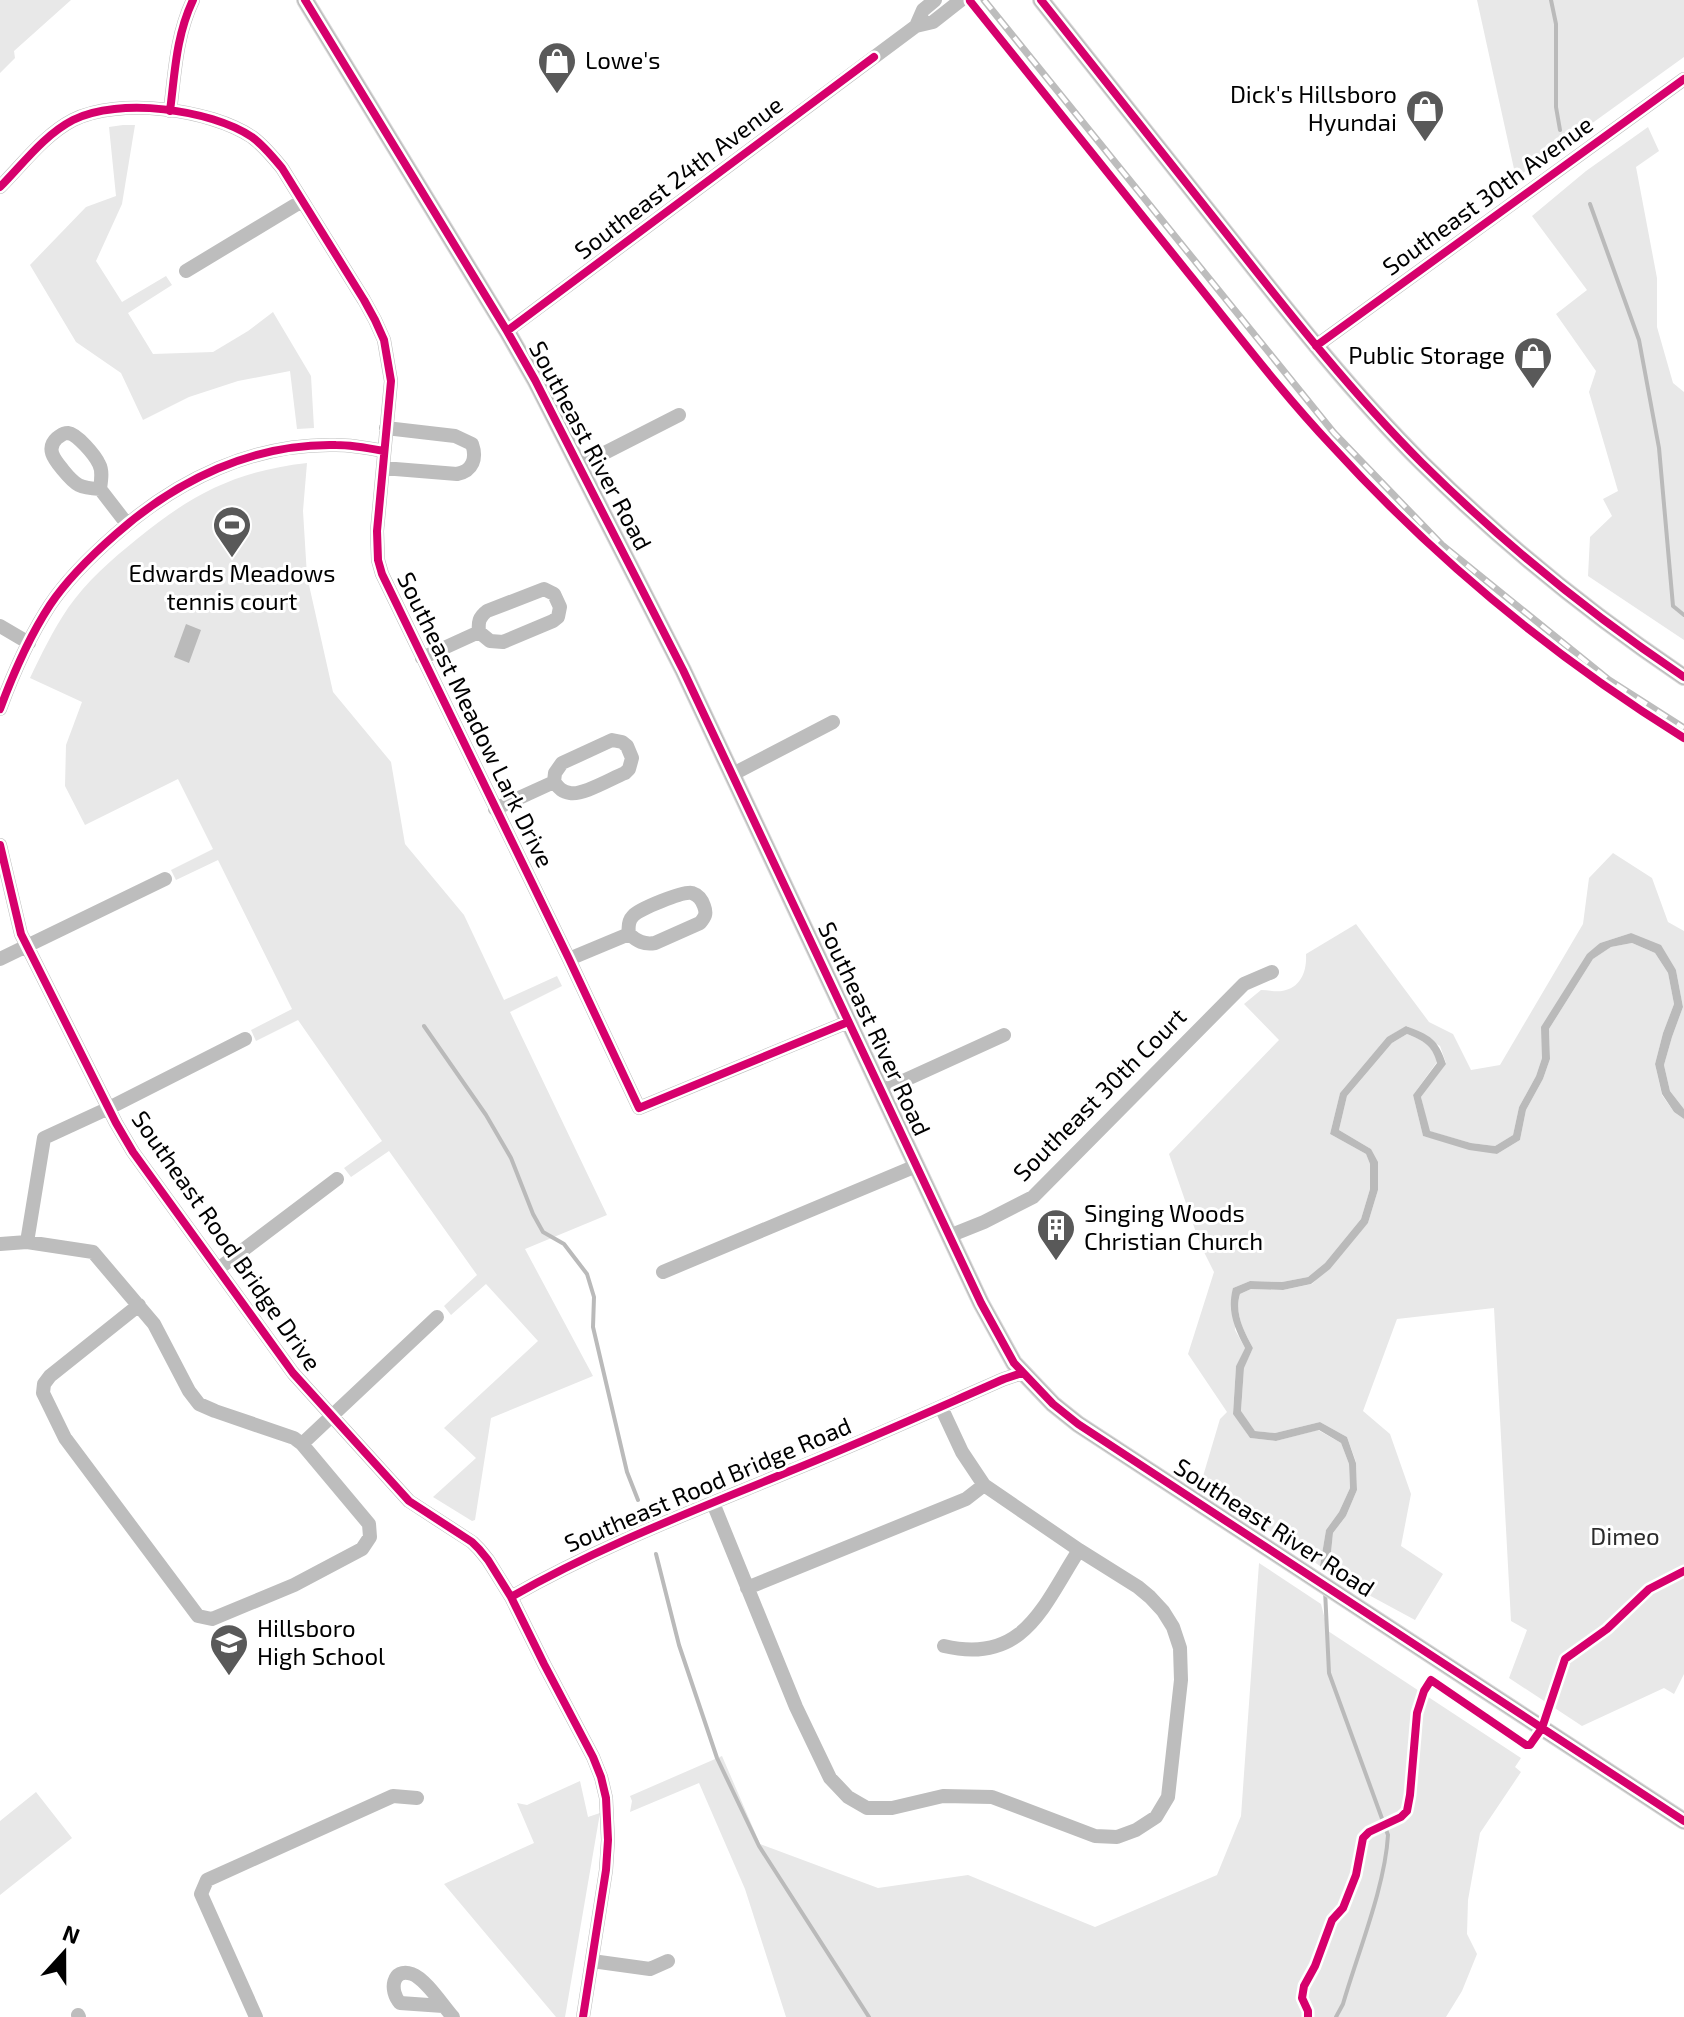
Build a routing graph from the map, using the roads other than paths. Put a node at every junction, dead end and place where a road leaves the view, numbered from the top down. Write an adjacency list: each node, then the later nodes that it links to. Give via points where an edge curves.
1 (193, 0): 8 (street, via 183,20)
2 (305, 0): 12 (main road, Southeast River Road)
3 (935, 0): 6 (street, Southeast 24th Avenue)
4 (961, 0): 6 (street, Southeast 24th Avenue, via 933,22)
5 (1041, 0): 13 (main road)
6 (916, 26): 12 (street, Southeast 24th Avenue)
7 (1684, 79): 13 (street, Southeast 30th Avenue)
8 (170, 111): 9 (street, Southeast Meadow Lark Drive, via 100,110 74,120 47,139); 10 (street, Southeast Meadow Lark Drive, via 230,125 253,138 282,168)
9 (0, 187)
10 (302, 201): 11 (street); 15 (street, Southeast Meadow Lark Drive, via 384,340 391,381)
11 (186, 271)
12 (507, 331): 17 (main road, Southeast River Road)
13 (1316, 346): 25 (main road, via 1421,462 1511,545 1601,620)
14 (679, 415): 17 (street)
15 (386, 428): 16 (street, Southeast Meadow Lark Drive); 18 (street, via 455,436 472,444 474,458 466,472 457,474)
16 (384, 451): 18 (street, Southeast Meadow Lark Drive); 20 (street, via 334,445 256,455 190,481)
17 (579, 466): 28 (main road, Southeast River Road)
18 (383, 468): 24 (street, Southeast Meadow Lark Drive, via 378,560)
19 (100, 489): 20 (street)
20 (127, 524): 23 (street, via 70,579)
21 (0, 626): 23 (street)
22 (479, 632): 22 (street, via 490,641 503,642 553,621 560,607 549,590 538,590 481,615); 24 (street)
23 (29, 643): 26 (street)
24 (422, 658): 30 (street, Southeast Meadow Lark Drive)
25 (1684, 677)
26 (0, 709)
27 (833, 722): 28 (street)
28 (733, 774): 38 (main road, Southeast River Road)
29 (554, 782): 29 (street, via 566,792 578,793 625,773 632,758 627,746 612,740 562,763); 30 (street)
30 (495, 809): 36 (street, Southeast Meadow Lark Drive)
31 (0, 845): 34 (street, Southeast Rood Bridge Drive)
32 (165, 879): 34 (street)
33 (629, 934): 33 (street, via 635,914 681,894 700,897 706,910 700,923 655,943); 36 (street)
34 (27, 945): 35 (street); 42 (street, Southeast Rood Bridge Drive)
35 (0, 959)
36 (569, 959): 38 (street, Southeast Meadow Lark Drive, via 639,1108)
37 (1272, 972): 45 (street, Southeast 30th Court, via 1244,984 1033,1197)
38 (848, 1022): 41 (main road, Southeast River Road)
39 (1004, 1035): 41 (street)
40 (245, 1039): 42 (street)
41 (881, 1091): 43 (main road, Southeast River Road)
42 (109, 1108): 46 (street, via 44,1138); 48 (street, Southeast Rood Bridge Drive, via 133,1152)
43 (916, 1166): 45 (main road, Southeast River Road); 49 (street)
44 (337, 1179): 48 (street)
45 (949, 1236): 52 (main road, Southeast River Road)
46 (27, 1242): 47 (street); 50 (street, via 93,1252)
47 (0, 1244)
48 (218, 1269): 54 (street, Southeast Rood Bridge Drive, via 293,1373)
49 (663, 1272)
50 (139, 1305): 55 (street, via 199,1404); 55 (street, via 50,1376 43,1393 65,1438 198,1616 212,1619 294,1585 362,1549 370,1537 369,1524)
51 (437, 1317): 54 (street)
52 (1022, 1373): 53 (street, Southeast Rood Bridge Road); 63 (main road, Southeast River Road, via 1078,1424)
53 (941, 1407): 56 (street); 57 (street, Southeast Rood Bridge Road)
54 (332, 1417): 55 (street); 60 (street, Southeast Rood Bridge Drive, via 409,1501 479,1549)
55 (302, 1444)
56 (984, 1485): 58 (street); 59 (street, via 966,1499)
57 (713, 1503): 59 (street); 60 (street, Southeast Rood Bridge Road, via 561,1569)
58 (1079, 1550): 59 (street, via 1150,1597 1173,1627 1180,1648 1168,1797 1156,1817 1117,1837 1095,1836 992,1797 943,1796 892,1808 867,1808 848,1797 830,1778); 61 (street, via 1023,1633 990,1648)
59 (747, 1588)
60 (511, 1597): 64 (street, via 593,1757 606,1798 608,1840)
61 (944, 1646)
62 (417, 1798): 66 (street, via 393,1796 207,1880 201,1894)
63 (1684, 1821)
64 (592, 1961): 65 (street, via 650,1969); 67 (street)
65 (668, 1961)
66 (256, 2017)
67 (583, 2017)

